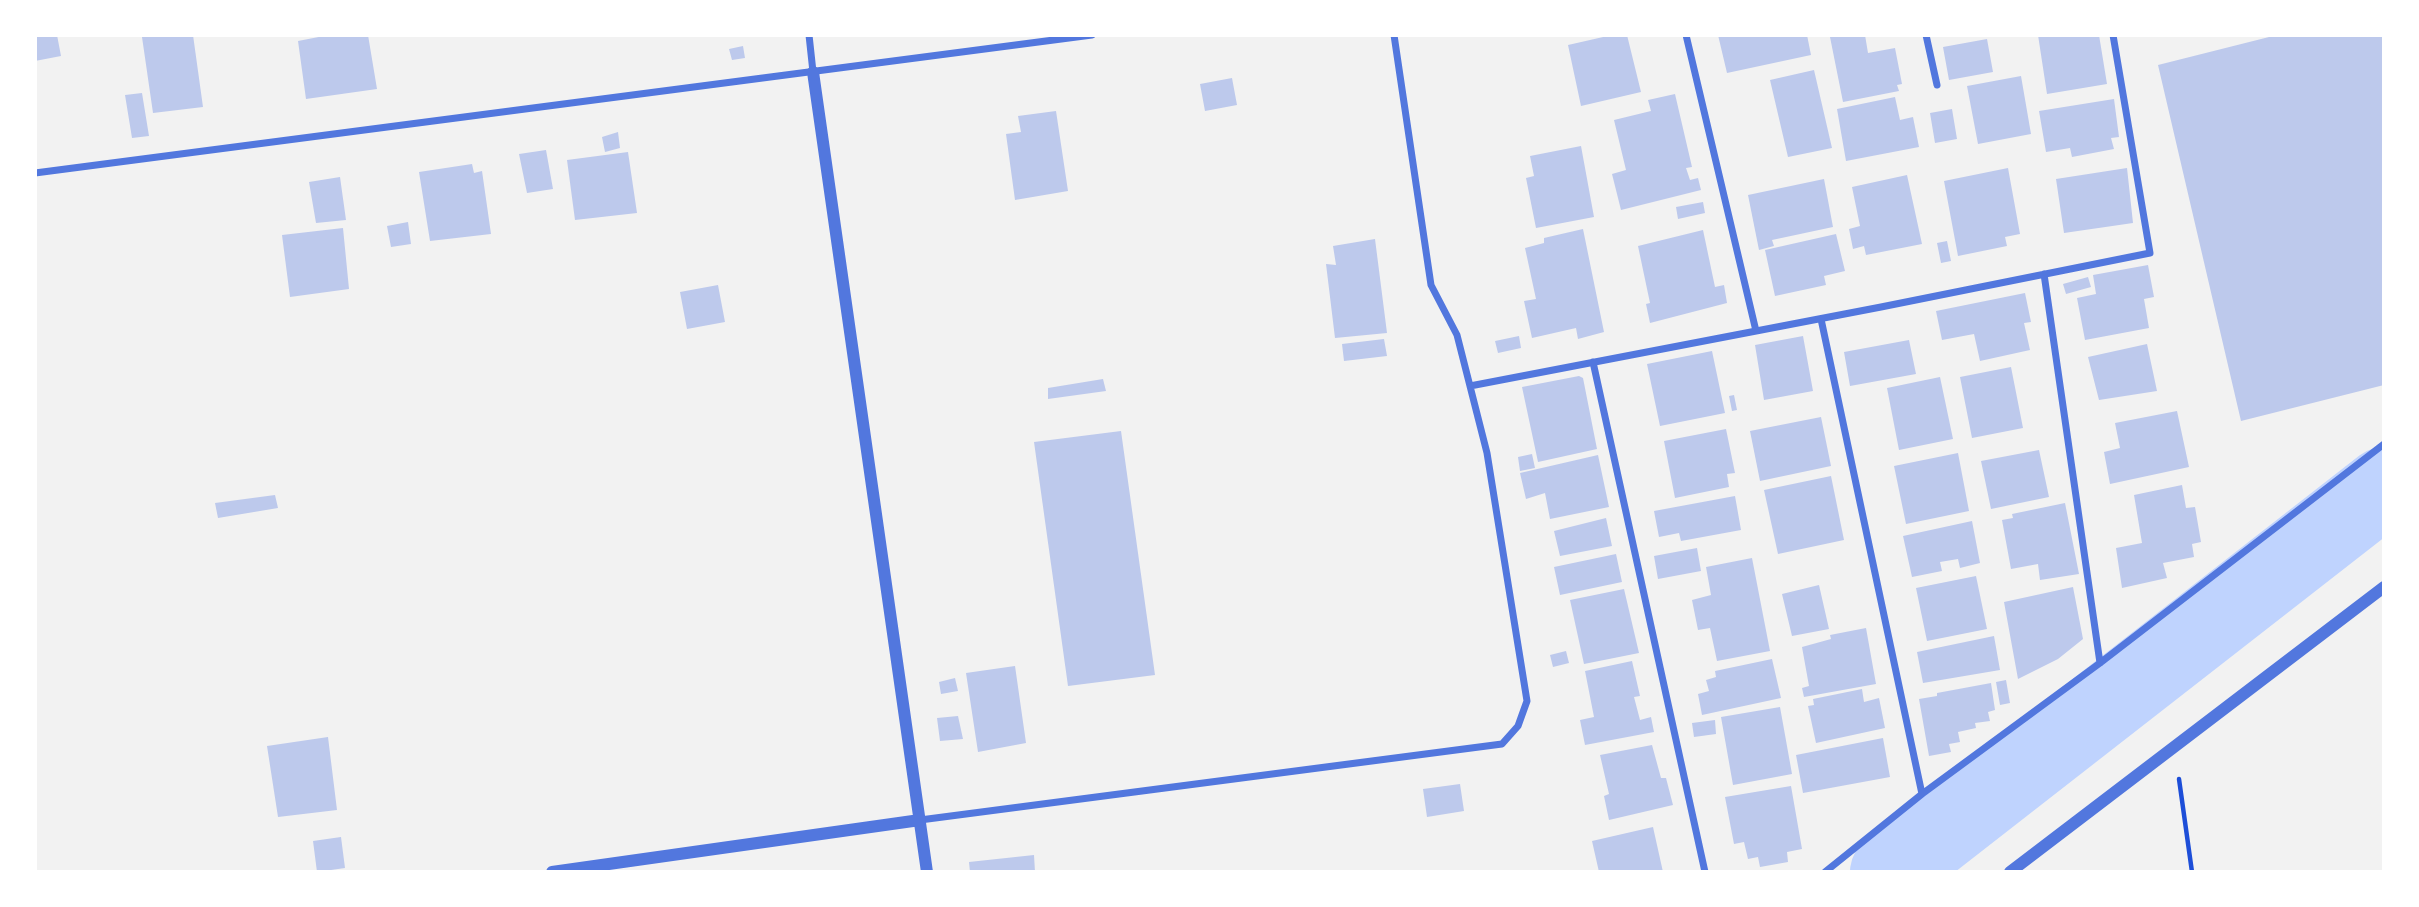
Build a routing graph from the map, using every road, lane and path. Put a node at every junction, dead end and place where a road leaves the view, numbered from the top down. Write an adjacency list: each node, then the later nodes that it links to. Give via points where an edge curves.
1 (809, 35): 7 (street)
2 (1091, 35): 7 (street)
3 (1394, 35): 14 (street, via 1431,285 1457,335)
4 (1686, 35): 12 (street)
5 (1926, 35): 8 (street)
6 (2113, 35): 10 (street, via 2150,253)
7 (813, 72): 9 (street); 20 (street)
8 (1937, 85)
9 (35, 173)
10 (2044, 274): 11 (street); 17 (street)
11 (1821, 319): 12 (street); 19 (street)
12 (1756, 331): 13 (street)
13 (1593, 362): 14 (street); 23 (street)
14 (1470, 386): 20 (street, via 1487,453 1527,701 1518,726 1502,744)
15 (2384, 444): 17 (street)
16 (2384, 587): 18 (street)
17 (2100, 663): 19 (street)
18 (2175, 747): 25 (street); 26 (path)
19 (1922, 794): 24 (street)
20 (920, 820): 21 (street); 22 (street)
21 (552, 872)
22 (927, 872)
23 (1705, 872)
24 (1825, 872)
25 (2010, 872)
26 (2192, 872)

